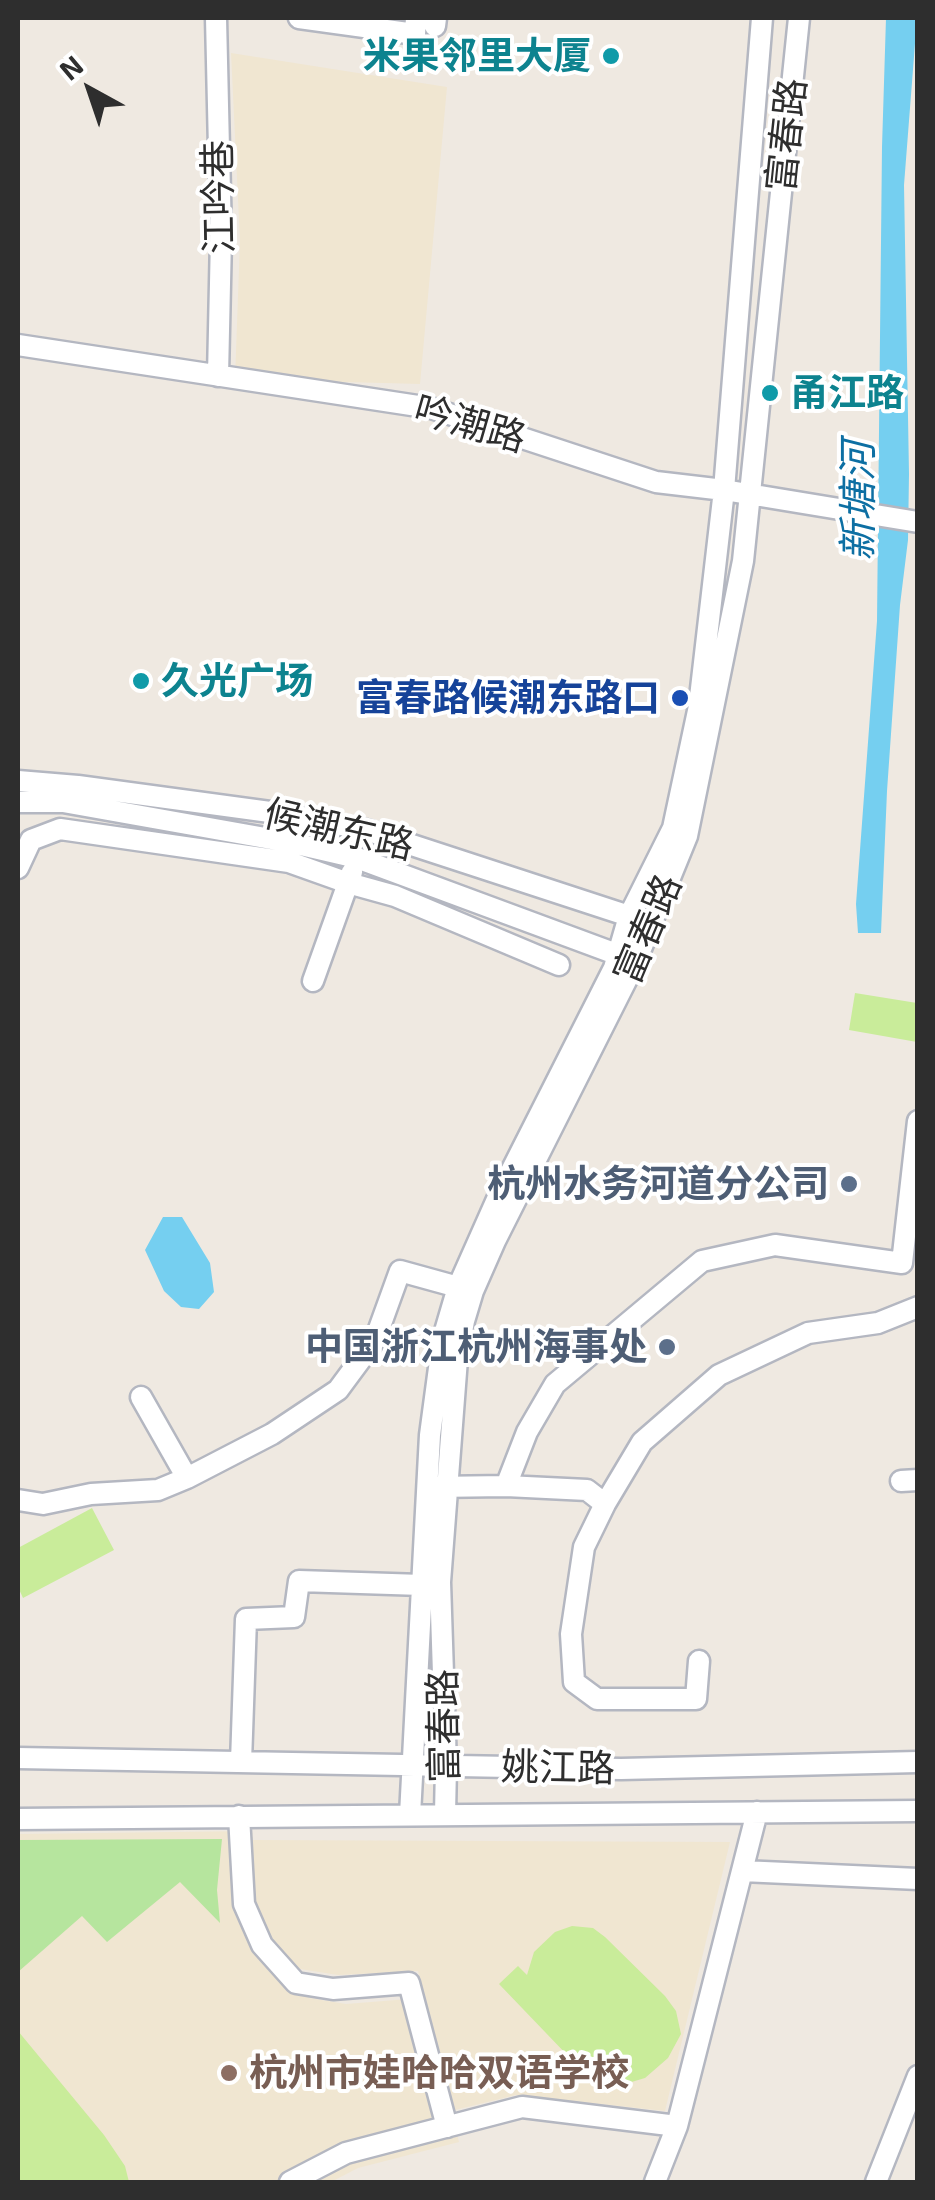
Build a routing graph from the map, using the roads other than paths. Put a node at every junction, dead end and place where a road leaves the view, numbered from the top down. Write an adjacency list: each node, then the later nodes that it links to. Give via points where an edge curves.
1 (216, 18): 7 (street, 江吟巷)
2 (299, 18): 5 (street, via 414,34)
3 (762, 18): 8 (street, 富春路)
4 (799, 18): 9 (street, 富春路)
5 (429, 20)
6 (18, 345): 7 (street, 吟潮路)
7 (218, 376): 8 (street, 吟潮路, via 431,408 656,482)
8 (724, 490): 9 (street, 吟潮路); 17 (street, 富春路, via 698,706 673,828)
9 (750, 494): 10 (street, 吟潮路); 18 (street, 富春路, via 743,561 687,836)
10 (918, 522)
11 (18, 781): 13 (street, 候潮东路)
12 (18, 802): 14 (street, 候潮东路, via 62,802)
13 (366, 830): 14 (street); 17 (street, 候潮东路)
14 (357, 858): 16 (street); 19 (street, 候潮东路)
15 (18, 868): 16 (street, via 31,840 60,828 289,862)
16 (348, 883): 20 (street); 21 (street)
17 (629, 916): 18 (street, 候潮东路); 19 (street, 富春路)
18 (650, 926): 19 (street, 富春路)
19 (627, 958): 23 (street, 富春路, via 614,968); 28 (street, 富春路, via 602,1031 473,1291)
20 (559, 965)
21 (313, 980)
22 (918, 1121): 27 (street, via 902,1262 776,1245 702,1261 555,1384)
23 (458, 1287): 26 (street, via 400,1271 375,1340 338,1390); 28 (street, 富春路, via 443,1338 430,1435)
24 (918, 1307): 30 (street, via 878,1323 808,1332 719,1374 642,1442)
25 (141, 1398): 26 (street)
26 (187, 1478): 29 (street, via 158,1490 43,1504)
27 (506, 1486): 28 (street); 30 (street, via 587,1490)
28 (436, 1488): 31 (street, 富春路); 37 (street, 富春路)
29 (18, 1500)
30 (605, 1504): 32 (street, via 584,1547 571,1634 574,1682 597,1699 696,1698)
31 (422, 1585): 34 (street, via 299,1581 294,1618 246,1619); 36 (street, 富春路)
32 (699, 1661)
33 (18, 1758): 34 (street, 姚江路)
34 (242, 1762): 36 (street, 姚江路)
35 (918, 1762): 37 (street, 姚江路)
36 (412, 1766): 37 (street, 姚江路); 40 (street, 富春路)
37 (446, 1766): 41 (street, 富春路)
38 (918, 1811): 39 (street, 姚江路)
39 (757, 1812): 41 (street, 姚江路); 44 (street)
40 (410, 1814): 41 (street, 姚江路); 42 (street, 姚江路)
41 (445, 1814)
42 (239, 1816): 43 (street, 姚江路); 48 (street, via 244,1904 262,1945 296,1983 334,1989 409,1983)
43 (18, 1818)
44 (742, 1870): 45 (street); 47 (street)
45 (918, 1879)
46 (918, 2076): 51 (street)
47 (678, 2126): 48 (street, via 522,2108); 50 (street)
48 (446, 2127): 49 (street, via 346,2154)
49 (290, 2182)
50 (654, 2182)
51 (876, 2182)

